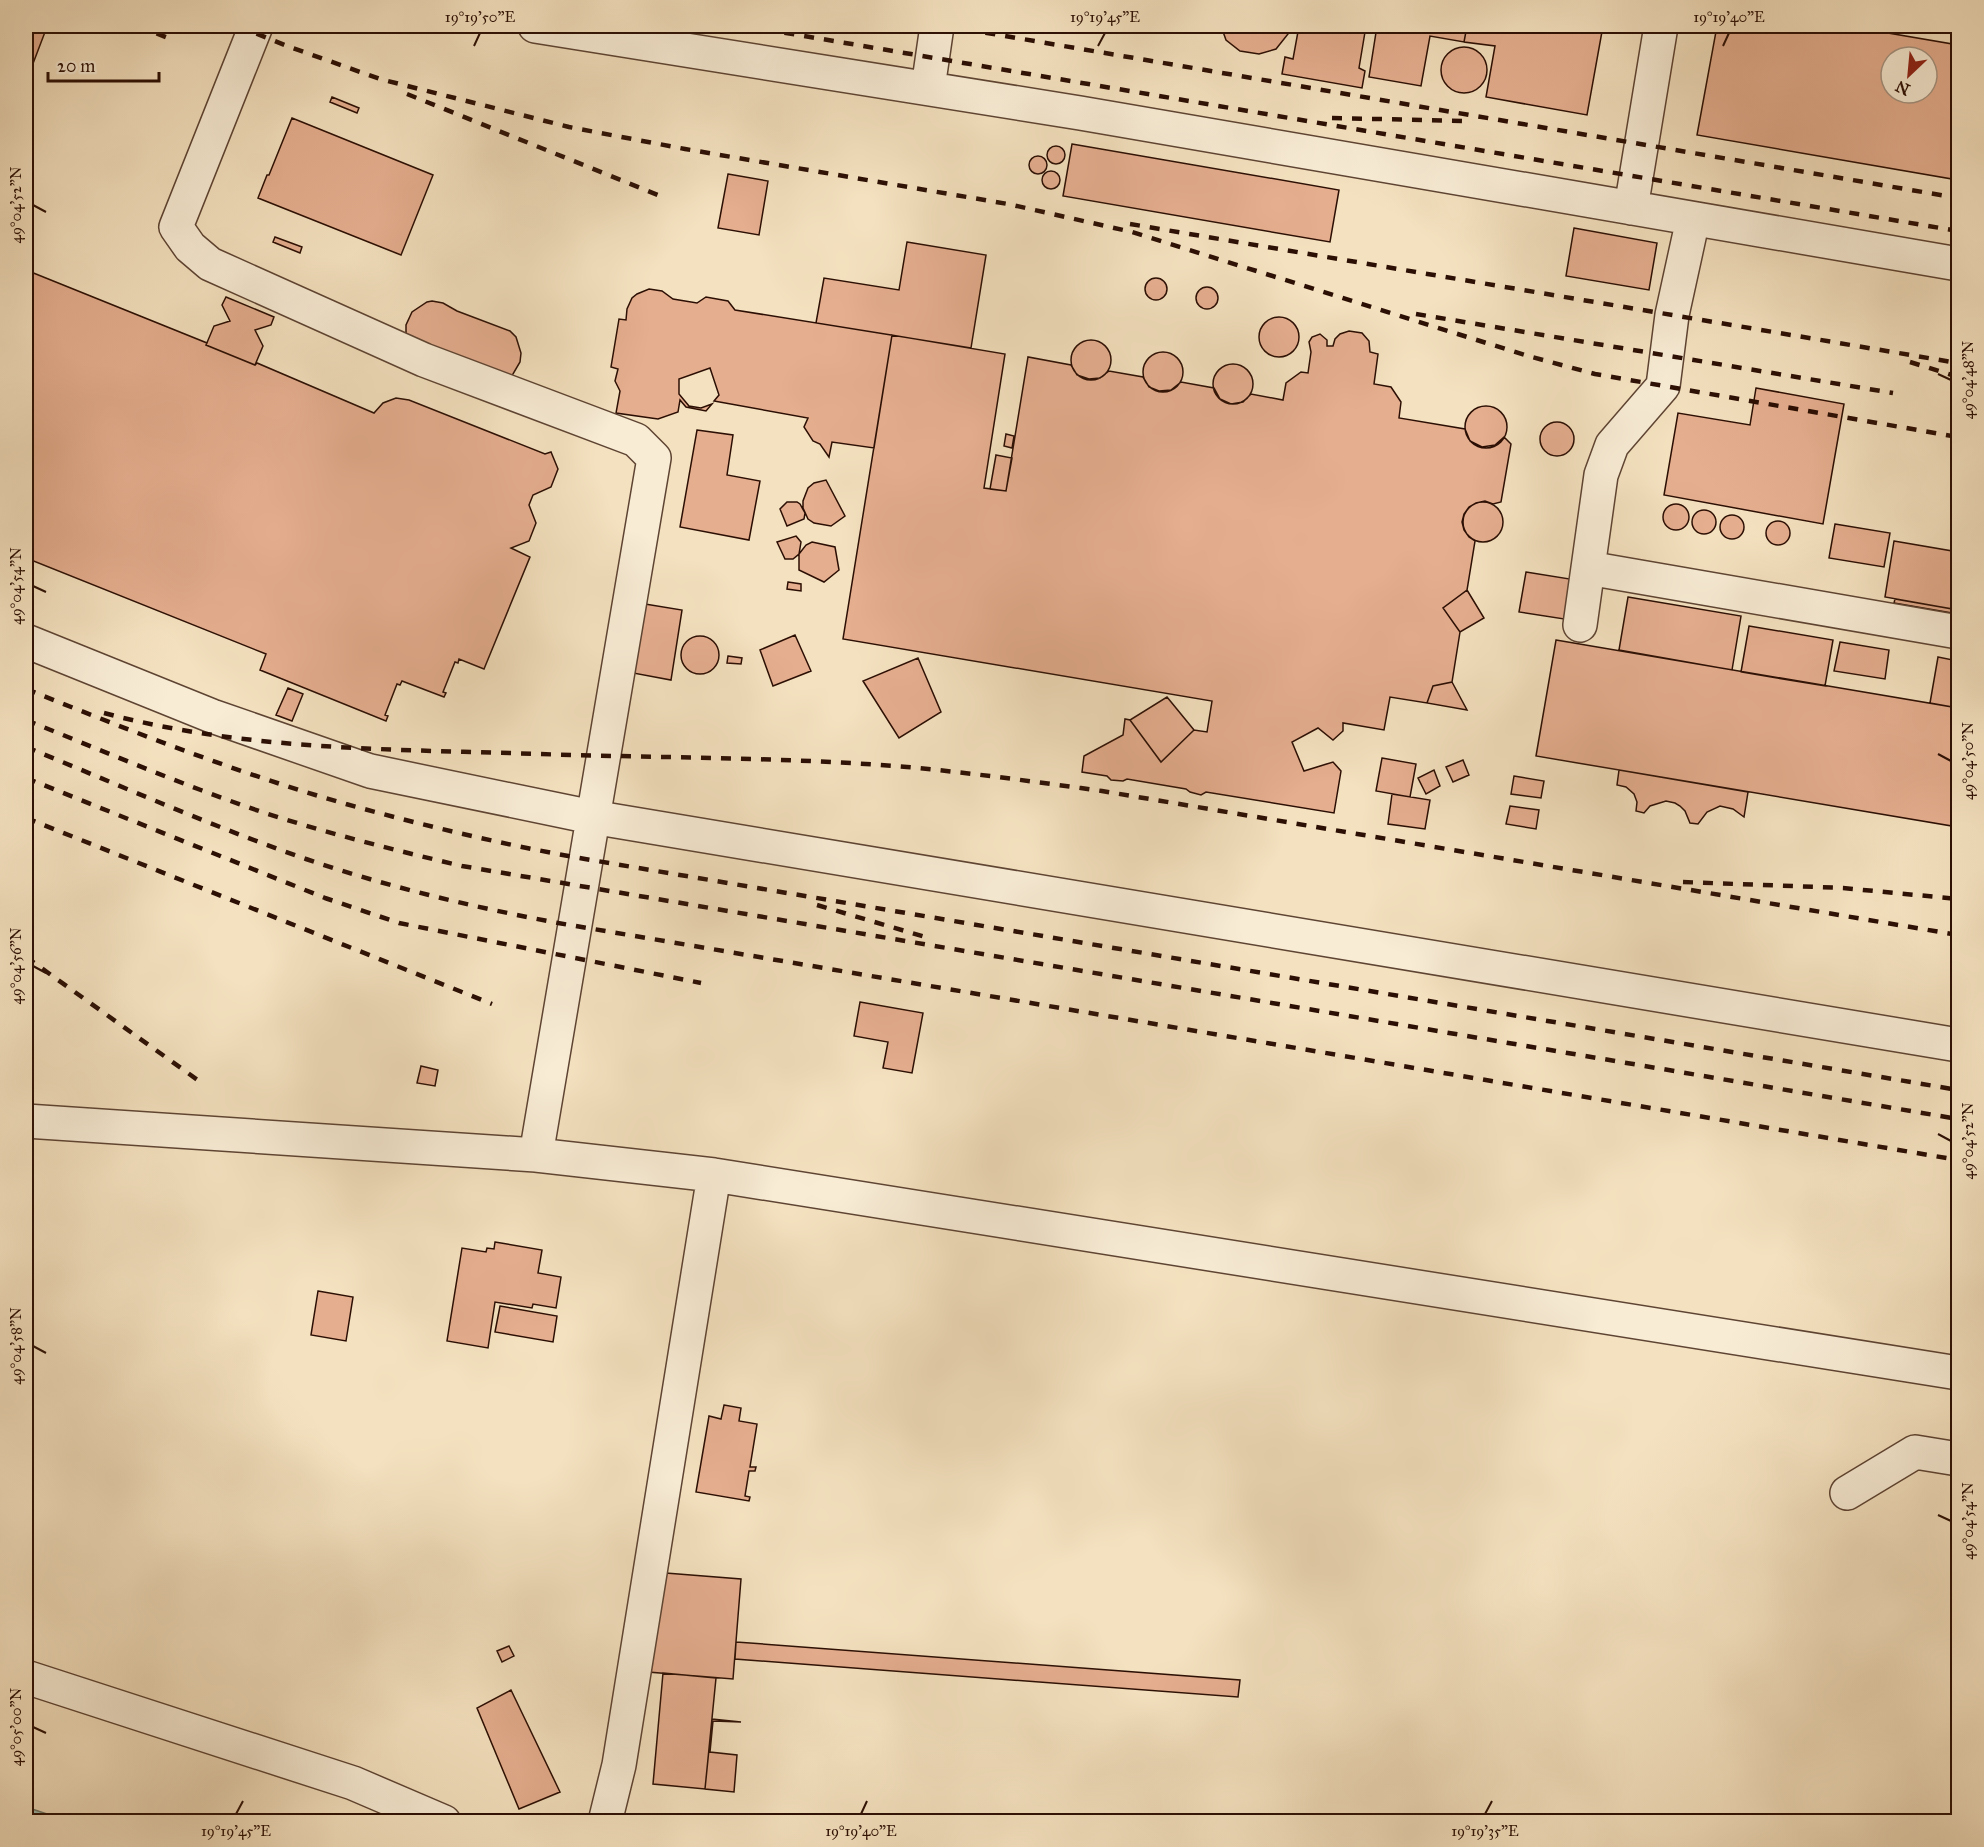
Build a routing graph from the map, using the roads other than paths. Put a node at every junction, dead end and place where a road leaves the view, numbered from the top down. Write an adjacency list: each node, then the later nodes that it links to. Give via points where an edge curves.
1 (256, 26): 13 (lane, via 176,227 190,247 210,264 424,360 636,440 654,458)
2 (535, 26): 5 (lane)
3 (937, 26): 5 (lane)
4 (1661, 26): 6 (lane)
5 (928, 88): 6 (lane)
6 (1631, 208): 7 (lane)
7 (1693, 219): 8 (lane); 9 (lane, via 1672,315 1663,386 1612,445 1601,476)
8 (1959, 264)
9 (1588, 568): 10 (lane); 11 (lane)
10 (1580, 625)
11 (1959, 632)
12 (26, 641): 13 (lane, via 212,716 370,771)
13 (592, 817): 14 (lane); 16 (lane)
14 (1959, 1046)
15 (26, 1121): 16 (lane)
16 (536, 1155): 17 (lane)
17 (714, 1175): 18 (lane); 23 (lane, via 619,1765)
18 (1959, 1373)
19 (1959, 1459): 20 (lane, via 1915,1452)
20 (1846, 1493)
21 (26, 1677): 22 (lane, via 353,1783)
22 (444, 1821)
23 (605, 1821)

